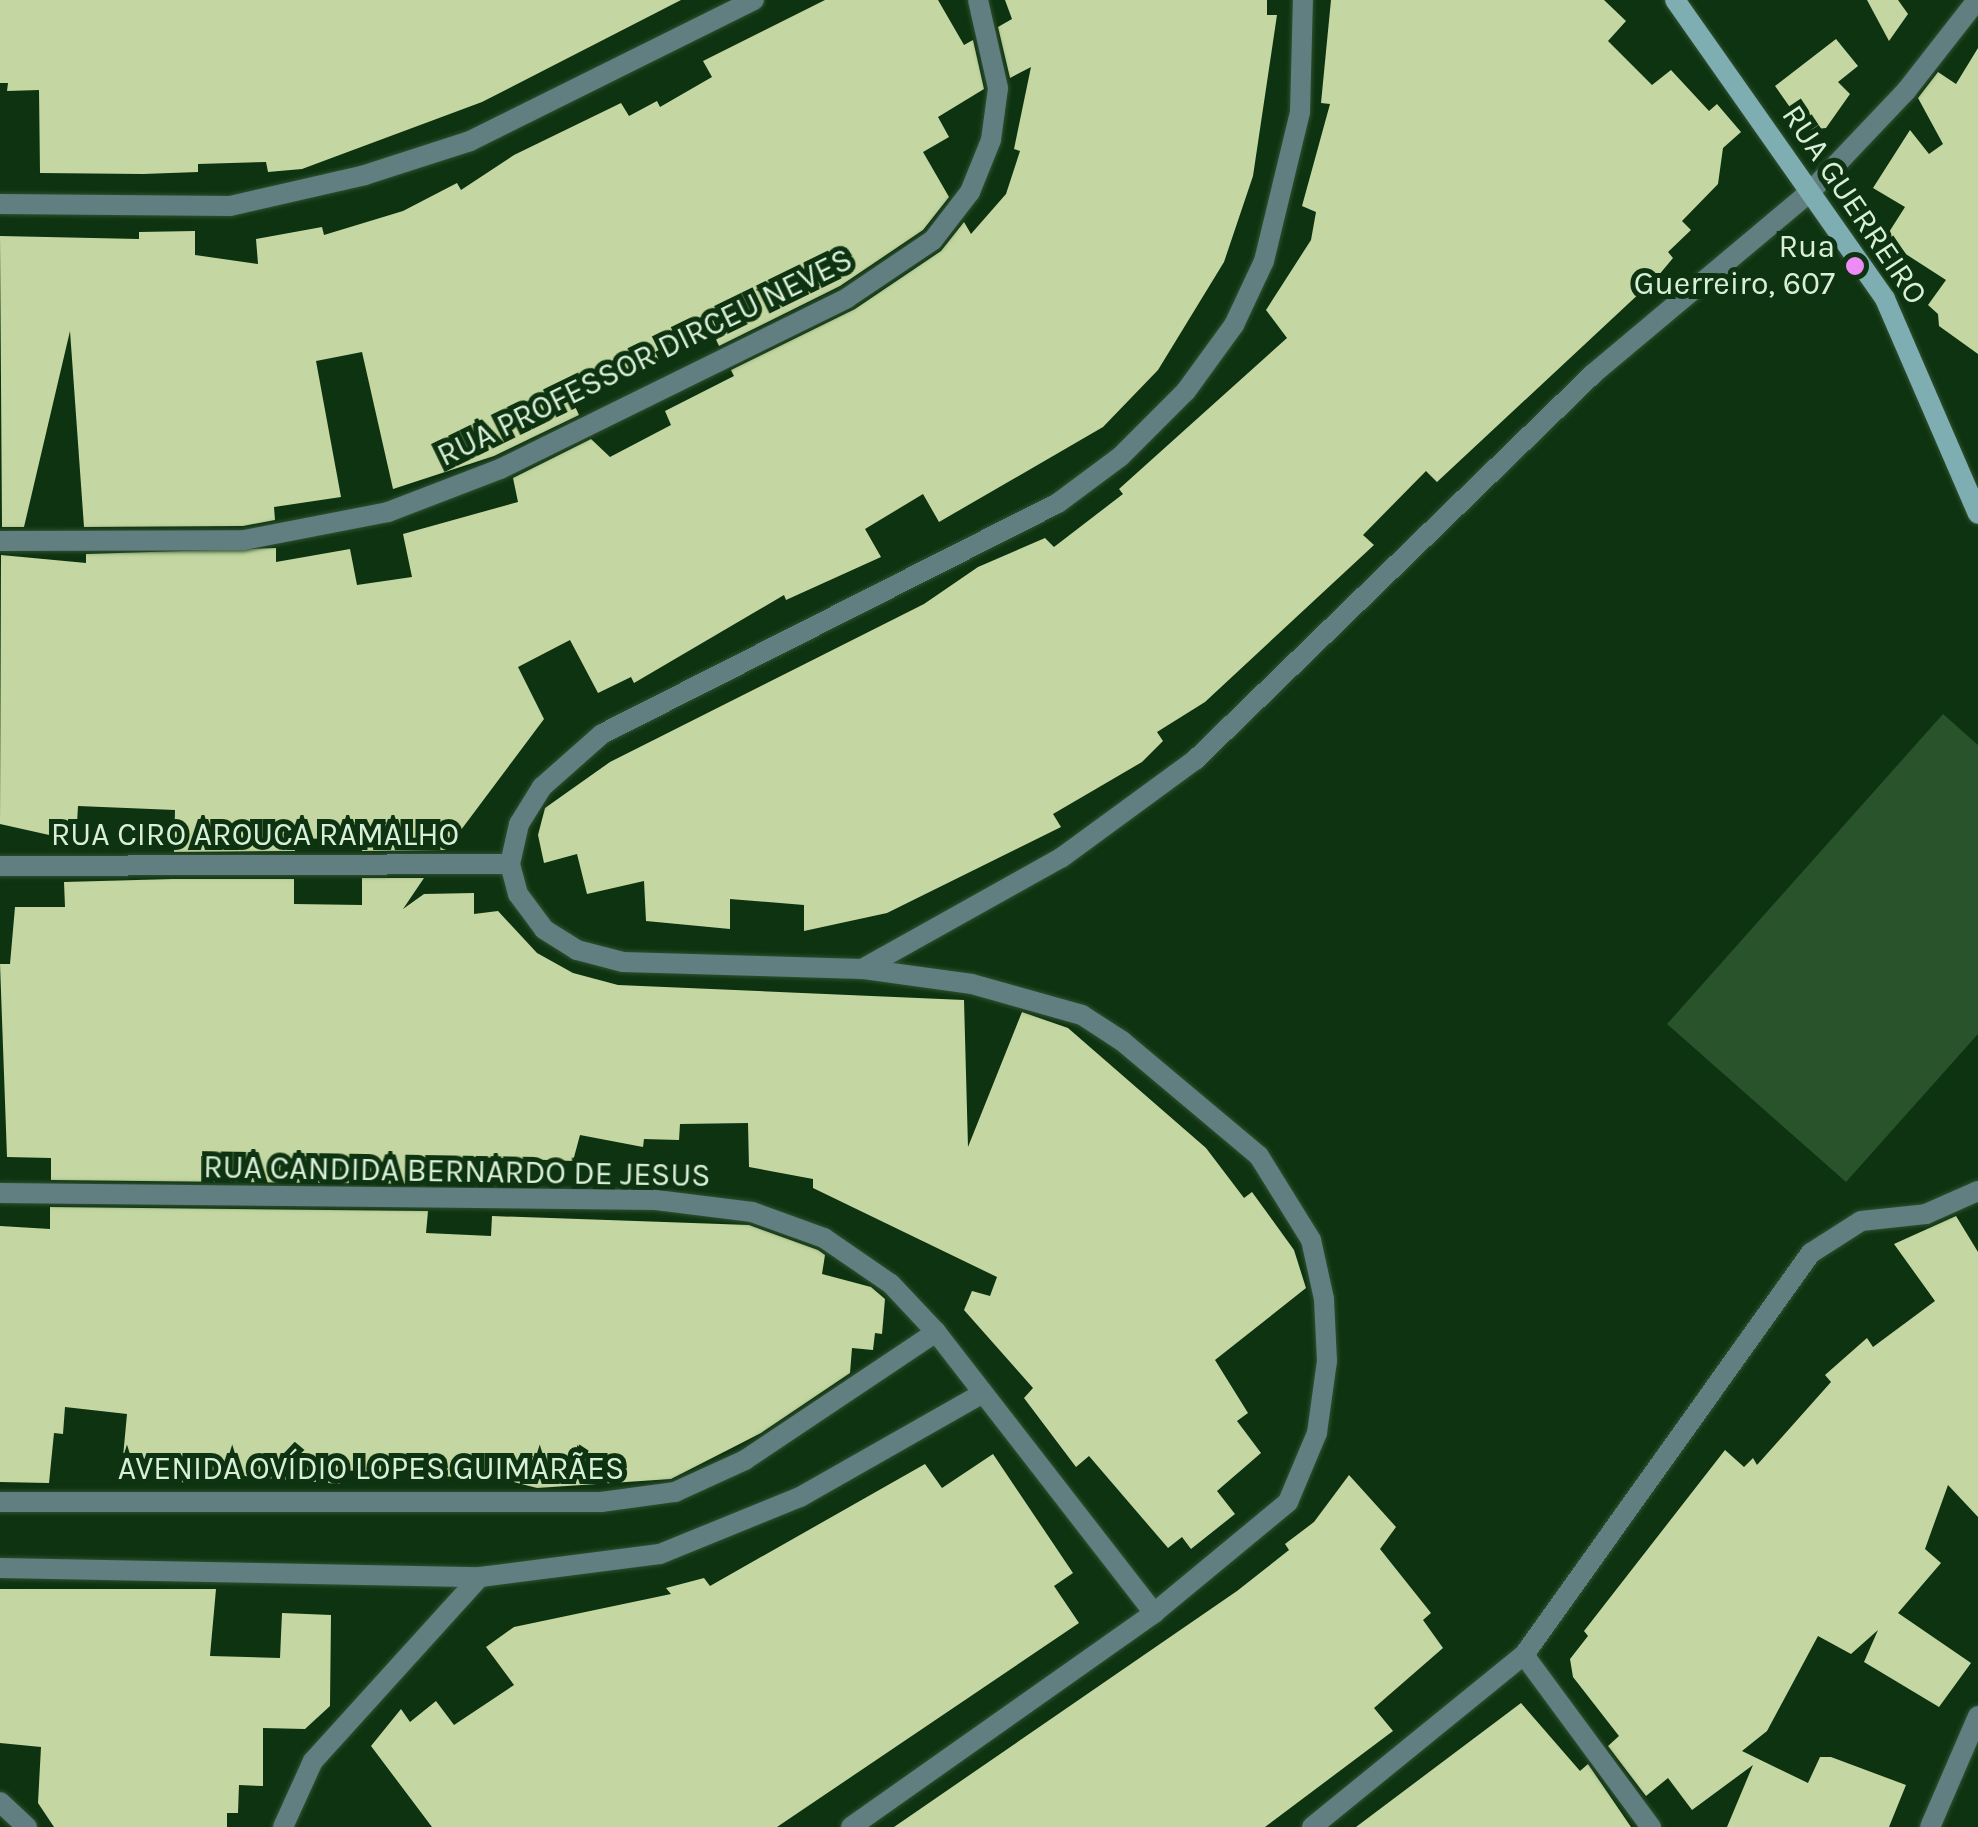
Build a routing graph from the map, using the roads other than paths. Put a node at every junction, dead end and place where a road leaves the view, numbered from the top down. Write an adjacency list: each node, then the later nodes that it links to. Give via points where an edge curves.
1 (754, 0): 7 (street, via 470,141 365,175 230,206)
2 (978, 0): 9 (street, RUA PROFESSOR DIRCEU NEVES, via 998,88 991,140 970,192 933,240 847,298 500,470 388,512 244,540)
3 (1302, 0): 10 (street, via 1300,112 1264,261 1234,325 1186,391 1120,457 1058,503 602,734 542,787 520,824)
4 (1675, 0): 6 (street, RUA GUERREIRO)
5 (1977, 0): 6 (street, via 1906,91)
6 (1812, 190): 8 (street, RUA GUERREIRO, via 1906,338); 12 (street, via 1593,374 1195,760 1061,858)
7 (0, 204)
8 (1978, 514)
9 (0, 541)
10 (510, 864): 11 (street, RUA CIRO AROUCA RAMALHO); 12 (street, via 518,894 544,930 577,950 624,962)
11 (0, 866)
12 (862, 969): 20 (street, via 972,984 1082,1015 1122,1040 1259,1156 1311,1240 1324,1299 1326,1361 1317,1434 1304,1474 1288,1502 1242,1545)
13 (1978, 1191): 21 (street, via 1926,1214 1862,1221 1811,1253)
14 (0, 1193): 15 (street, RUA CANDIDA BERNARDO DE JESUS, via 656,1200 752,1212 824,1238 891,1284)
15 (936, 1332): 16 (street, RUA CANDIDA BERNARDO DE JESUS); 17 (street, AVENIDA OVÍDIO LOPES GUIMARÃES, via 745,1460 675,1492 602,1502)
16 (983, 1393): 19 (street, via 734,1528 660,1554); 20 (street, RUA CANDIDA BERNARDO DE JESUS)
17 (0, 1502)
18 (0, 1568): 19 (street)
19 (480, 1577): 25 (street, via 313,1760)
20 (1154, 1613): 26 (street)
21 (1524, 1655): 27 (street); 28 (street)
22 (1978, 1716): 29 (street)
23 (0, 1802): 24 (street)
24 (26, 1827)
25 (282, 1827)
26 (851, 1827)
27 (1312, 1827)
28 (1652, 1827)
29 (1930, 1827)

